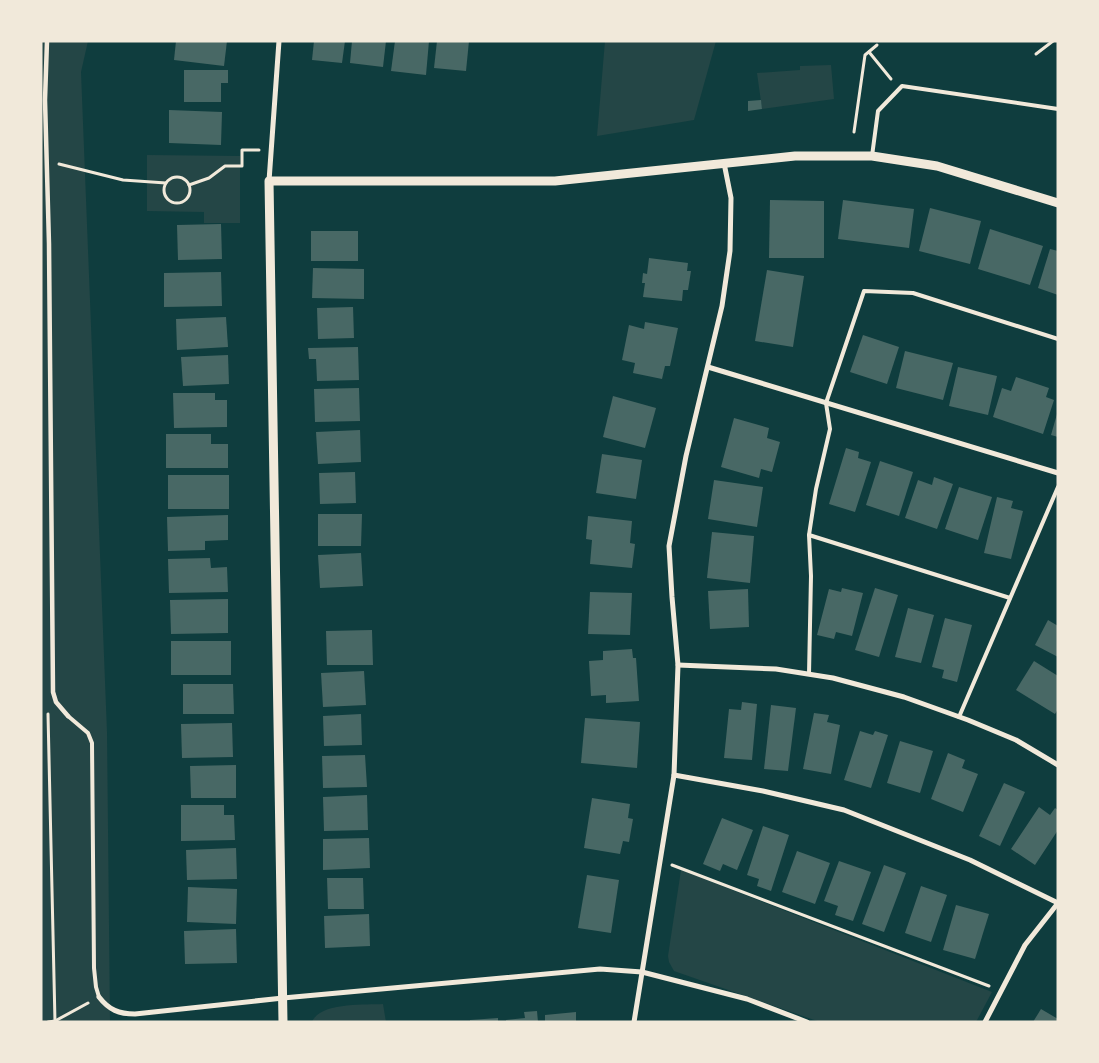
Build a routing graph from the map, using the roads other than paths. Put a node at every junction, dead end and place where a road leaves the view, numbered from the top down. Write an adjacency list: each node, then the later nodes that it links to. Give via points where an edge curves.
1 (47, 41): 17 (street, via 53,692)
2 (279, 41): 6 (street)
3 (1058, 109): 4 (lane, via 902,86 878,110)
4 (872, 156): 5 (street, via 795,156); 7 (street, via 937,166)
5 (724, 162): 6 (street, via 555,181); 9 (street, via 730,198 730,251)
6 (269, 181): 24 (street)
7 (1058, 202)
8 (1058, 339): 10 (lane, via 913,293 864,291)
9 (708, 367): 10 (street); 15 (street, via 686,456 669,546)
10 (826, 403): 11 (street); 13 (lane, via 830,429)
11 (1058, 473)
12 (1058, 487): 14 (lane)
13 (809, 535): 14 (lane); 16 (lane)
14 (1010, 598): 18 (lane)
15 (678, 665): 16 (street, via 776,669); 20 (street)
16 (809, 674): 18 (street, via 904,697)
17 (68, 716): 23 (lane, via 88,733 92,743 94,968)
18 (959, 717): 19 (street, via 1016,740)
19 (1058, 765)
20 (674, 775): 21 (street, via 844,810 970,860); 22 (street)
21 (1058, 903): 28 (street, via 1025,945)
22 (642, 972): 24 (street, via 600,969); 26 (street); 27 (street, via 747,999)
23 (99, 997): 24 (street, via 110,1009 135,1014)
24 (283, 998): 25 (street)
25 (283, 1022)
26 (634, 1022)
27 (807, 1022)
28 (985, 1022)

